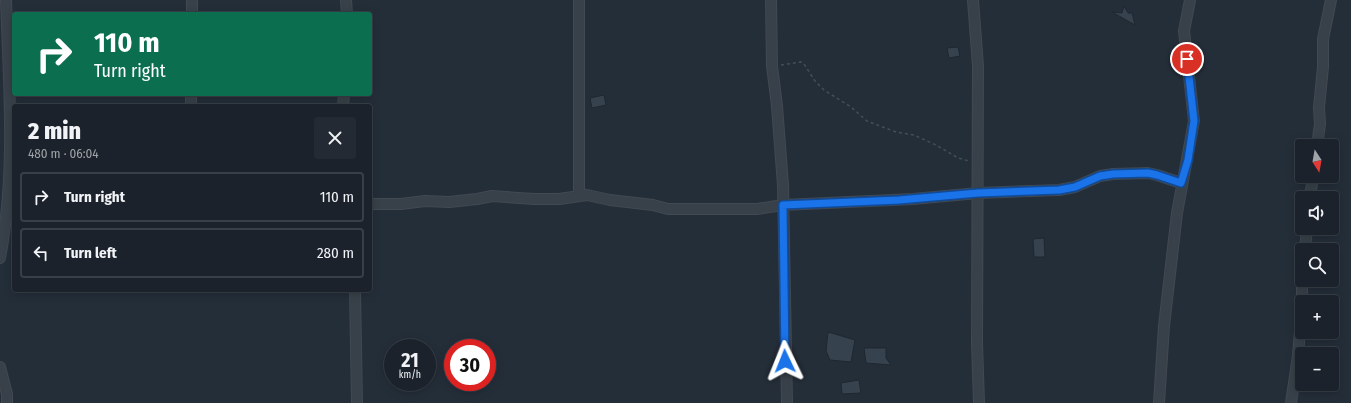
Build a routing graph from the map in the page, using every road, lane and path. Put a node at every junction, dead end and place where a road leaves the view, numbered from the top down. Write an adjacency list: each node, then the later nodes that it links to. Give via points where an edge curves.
1 (6, 0): 17 (street)
2 (192, 0): 9 (street)
3 (346, 0): 10 (street)
4 (579, 0): 16 (street)
5 (771, 0): 11 (street)
6 (973, 0): 13 (street, via 978,66)
7 (1190, 0): 14 (street, via 1184,31 1194,121 1188,160)
8 (1331, 0): 12 (street, via 1323,39)
9 (192, 12)
10 (347, 12)
11 (772, 66): 13 (path, via 804,64 824,90 867,121 896,132 914,135 958,158); 19 (street)
12 (1319, 139)
13 (979, 163): 15 (street)
14 (1181, 183): 15 (street, via 1148,173 1113,174 1059,190); 28 (street, via 1164,326)
15 (978, 193): 19 (street); 27 (street)
16 (579, 195): 18 (street, via 559,199 492,196 449,202); 19 (street, via 668,209 757,209)
17 (11, 201): 20 (street)
18 (372, 204)
19 (783, 205): 26 (street)
20 (0, 258)
21 (355, 292): 25 (street)
22 (1299, 339): 29 (street)
23 (0, 367): 24 (street)
24 (7, 403)
25 (357, 403)
26 (787, 403)
27 (979, 403)
28 (1159, 403)
29 (1291, 403)

